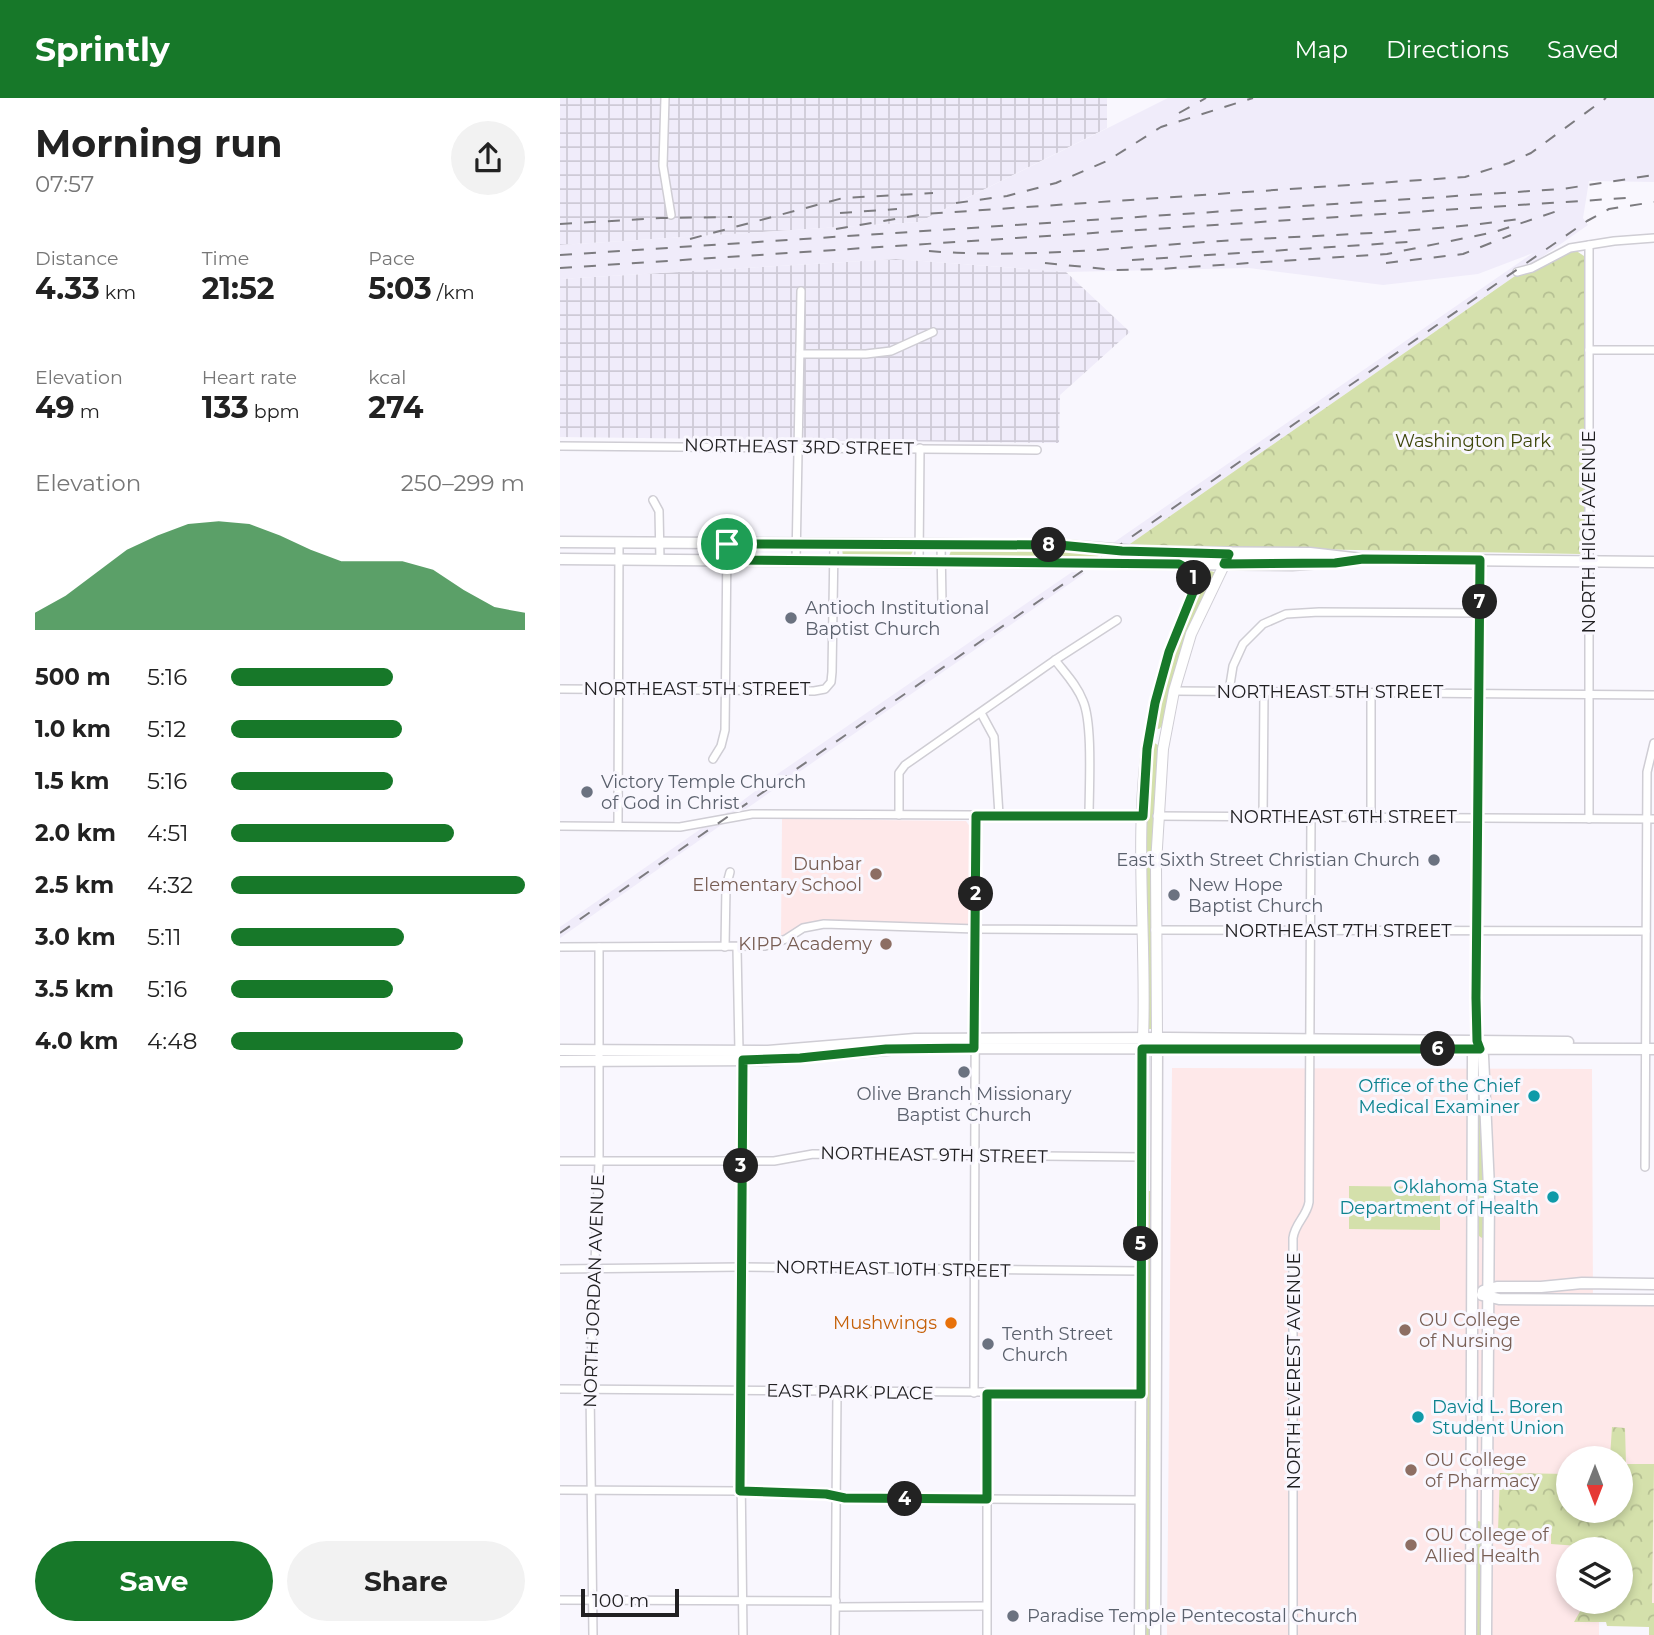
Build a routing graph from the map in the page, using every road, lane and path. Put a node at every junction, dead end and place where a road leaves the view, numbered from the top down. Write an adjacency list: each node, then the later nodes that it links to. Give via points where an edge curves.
1 (664, 98): 2 (street, via 663,166)
2 (671, 215)
3 (1654, 238): 4 (street)
4 (1589, 245): 5 (street, via 1565,250); 8 (street, NORTH HIGH AVENUE)
5 (1517, 272)
6 (801, 291): 10 (street)
7 (933, 332): 10 (street, via 891,351)
8 (1589, 350): 9 (street); 37 (street, NORTH HIGH AVENUE)
9 (1654, 350)
10 (800, 354): 12 (street)
11 (560, 446): 12 (street, NORTHEAST 3RD STREET)
12 (798, 446): 13 (street, NORTHEAST 3RD STREET); 21 (street)
13 (920, 449): 14 (street, NORTHEAST 3RD STREET); 23 (street)
14 (1037, 450)
15 (653, 500): 19 (street, via 659,511)
16 (560, 542): 17 (main road)
17 (573, 542): 18 (main road); 27 (main road)
18 (619, 542): 19 (main road); 28 (street)
19 (660, 543): 20 (main road); 30 (street)
20 (727, 544): 21 (main road); 31 (street)
21 (797, 544): 22 (main road); 33 (street)
22 (834, 544): 23 (main road); 34 (street)
23 (919, 544): 24 (main road); 35 (street)
24 (942, 544): 25 (main road); 36 (street)
25 (1213, 552): 29 (main road); 40 (street)
26 (560, 559): 27 (main road)
27 (574, 559): 28 (main road)
28 (619, 559): 30 (main road); 47 (street)
29 (1227, 559): 32 (main road, via 1335,563); 40 (main road); 49 (street, via 1191,634)
30 (660, 560): 31 (main road)
31 (727, 560): 33 (main road); 48 (street)
32 (1480, 560): 37 (main road); 43 (street)
33 (796, 561): 34 (main road)
34 (834, 561): 35 (main road); 48 (street, NORTHEAST 5TH STREET, via 831,682 814,691)
35 (919, 561): 36 (main road)
36 (942, 561): 39 (main road); 42 (street)
37 (1589, 561): 38 (main road); 54 (street, NORTH HIGH AVENUE)
38 (1654, 562)
39 (1179, 564): 40 (main road); 41 (main road, via 1190,570)
40 (1207, 564): 41 (street)
41 (1194, 590): 63 (street, via 1155,703)
42 (942, 603)
43 (1479, 612): 50 (street, via 1286,614 1263,624 1243,644); 53 (street)
44 (1117, 620): 45 (street)
45 (1055, 660): 56 (street); 62 (street, via 1085,704)
46 (560, 689): 47 (street, NORTHEAST 5TH STREET)
47 (619, 689): 48 (street, NORTHEAST 5TH STREET); 72 (street)
48 (724, 691): 58 (street, via 724,730)
49 (1174, 691): 50 (street, NORTHEAST 5TH STREET); 64 (street)
50 (1229, 691): 51 (street, NORTHEAST 5TH STREET)
51 (1264, 692): 52 (street, NORTHEAST 5TH STREET); 65 (street)
52 (1371, 692): 53 (street, NORTHEAST 5TH STREET); 67 (street)
53 (1480, 693): 54 (street, NORTHEAST 5TH STREET); 68 (street)
54 (1589, 694): 55 (street, NORTHEAST 5TH STREET); 69 (street, NORTH HIGH AVENUE)
55 (1654, 695)
56 (981, 713): 59 (street, via 905,765 899,773); 60 (street, via 994,737)
57 (1654, 743): 70 (street, via 1647,772)
58 (713, 759)
59 (899, 815): 61 (street); 72 (street, via 752,814 680,827)
60 (999, 815): 61 (street); 62 (street)
61 (976, 816): 74 (street)
62 (1089, 816): 63 (street)
63 (1143, 816): 75 (street)
64 (1157, 816): 65 (street, NORTHEAST 6TH STREET); 76 (street)
65 (1263, 817): 66 (street, NORTHEAST 6TH STREET)
66 (1311, 817): 67 (street, NORTHEAST 6TH STREET); 77 (street, NORTH EVEREST AVENUE)
67 (1371, 818): 68 (street, NORTHEAST 6TH STREET)
68 (1478, 818): 69 (street, NORTHEAST 6TH STREET); 79 (street)
69 (1589, 819): 70 (street, NORTHEAST 6TH STREET)
70 (1650, 819): 78 (street)
71 (560, 826): 72 (street)
72 (618, 827)
73 (730, 872): 82 (street)
74 (976, 929): 75 (street); 83 (street, via 824,925 803,928 774,944); 84 (street)
75 (1143, 930): 85 (street)
76 (1155, 930): 77 (street, NORTHEAST 7TH STREET); 86 (street)
77 (1312, 931): 79 (street, NORTHEAST 7TH STREET); 87 (street, NORTH EVEREST AVENUE)
78 (1646, 931): 79 (street, NORTHEAST 7TH STREET); 88 (street)
79 (1478, 932): 89 (street)
80 (560, 947): 81 (street)
81 (599, 947): 82 (street); 91 (street, NORTH JORDAN AVENUE)
82 (725, 947): 83 (street)
83 (737, 948): 92 (street)
84 (974, 1044): 85 (main road); 92 (main road, via 800,1058); 94 (street)
85 (1143, 1044): 86 (main road); 95 (main road)
86 (1157, 1044): 87 (main road); 132 (main road)
87 (1310, 1044): 89 (main road); 133 (street, NORTH EVEREST AVENUE, via 1309,1202 1293,1237)
88 (1650, 1046): 89 (main road); 99 (street)
89 (1477, 1047): 106 (main road, via 1483,1056 1489,1188); 107 (main road, via 1473,1056)
90 (560, 1050): 91 (main road)
91 (599, 1055): 92 (main road); 93 (main road); 98 (street, NORTH JORDAN AVENUE)
92 (741, 1056): 96 (street)
93 (560, 1061)
94 (975, 1156): 95 (street, NORTHEAST 9TH STREET); 96 (street, NORTHEAST 9TH STREET, via 813,1154 774,1161); 103 (street)
95 (1142, 1157): 104 (main road)
96 (741, 1160): 98 (street, NORTHEAST 9TH STREET); 100 (street)
97 (560, 1161): 98 (street, NORTHEAST 9TH STREET)
98 (598, 1162): 102 (street, NORTH JORDAN AVENUE)
99 (1645, 1167)
100 (741, 1267): 102 (street, NORTHEAST 10TH STREET); 103 (street, NORTHEAST 10TH STREET); 111 (street)
101 (560, 1269): 102 (street, NORTHEAST 10TH STREET)
102 (596, 1269): 110 (street, NORTH JORDAN AVENUE)
103 (975, 1270): 104 (street, NORTHEAST 10TH STREET); 113 (street)
104 (1141, 1271): 115 (main road)
105 (1654, 1284): 106 (main road, via 1497,1287)
106 (1488, 1293): 107 (main road); 108 (main road, via 1499,1299); 135 (main road)
107 (1473, 1294): 134 (main road)
108 (1654, 1300)
109 (560, 1389): 110 (street, EAST PARK PLACE)
110 (590, 1389): 111 (street, EAST PARK PLACE); 117 (street, NORTH JORDAN AVENUE)
111 (740, 1390): 112 (street, EAST PARK PLACE); 118 (street)
112 (837, 1393): 113 (street, EAST PARK PLACE); 119 (street)
113 (974, 1393): 114 (street, EAST PARK PLACE)
114 (987, 1394): 115 (street, EAST PARK PLACE); 120 (street)
115 (1141, 1394): 121 (main road)
116 (560, 1490): 117 (street)
117 (590, 1490): 118 (street); 123 (street, NORTH JORDAN AVENUE)
118 (740, 1491): 119 (street); 124 (street)
119 (836, 1497): 120 (street); 125 (street)
120 (987, 1499): 121 (street); 126 (street)
121 (1140, 1500): 131 (main road)
122 (560, 1600): 123 (street)
123 (593, 1600): 124 (street); 127 (street, NORTH JORDAN AVENUE)
124 (743, 1601): 125 (street); 128 (street)
125 (836, 1604): 126 (street); 129 (street)
126 (986, 1606): 130 (street)
127 (593, 1635)
128 (743, 1635)
129 (835, 1635)
130 (987, 1635)
131 (1140, 1635)
132 (1155, 1635)
133 (1293, 1635)
134 (1471, 1635)
135 (1486, 1635)

